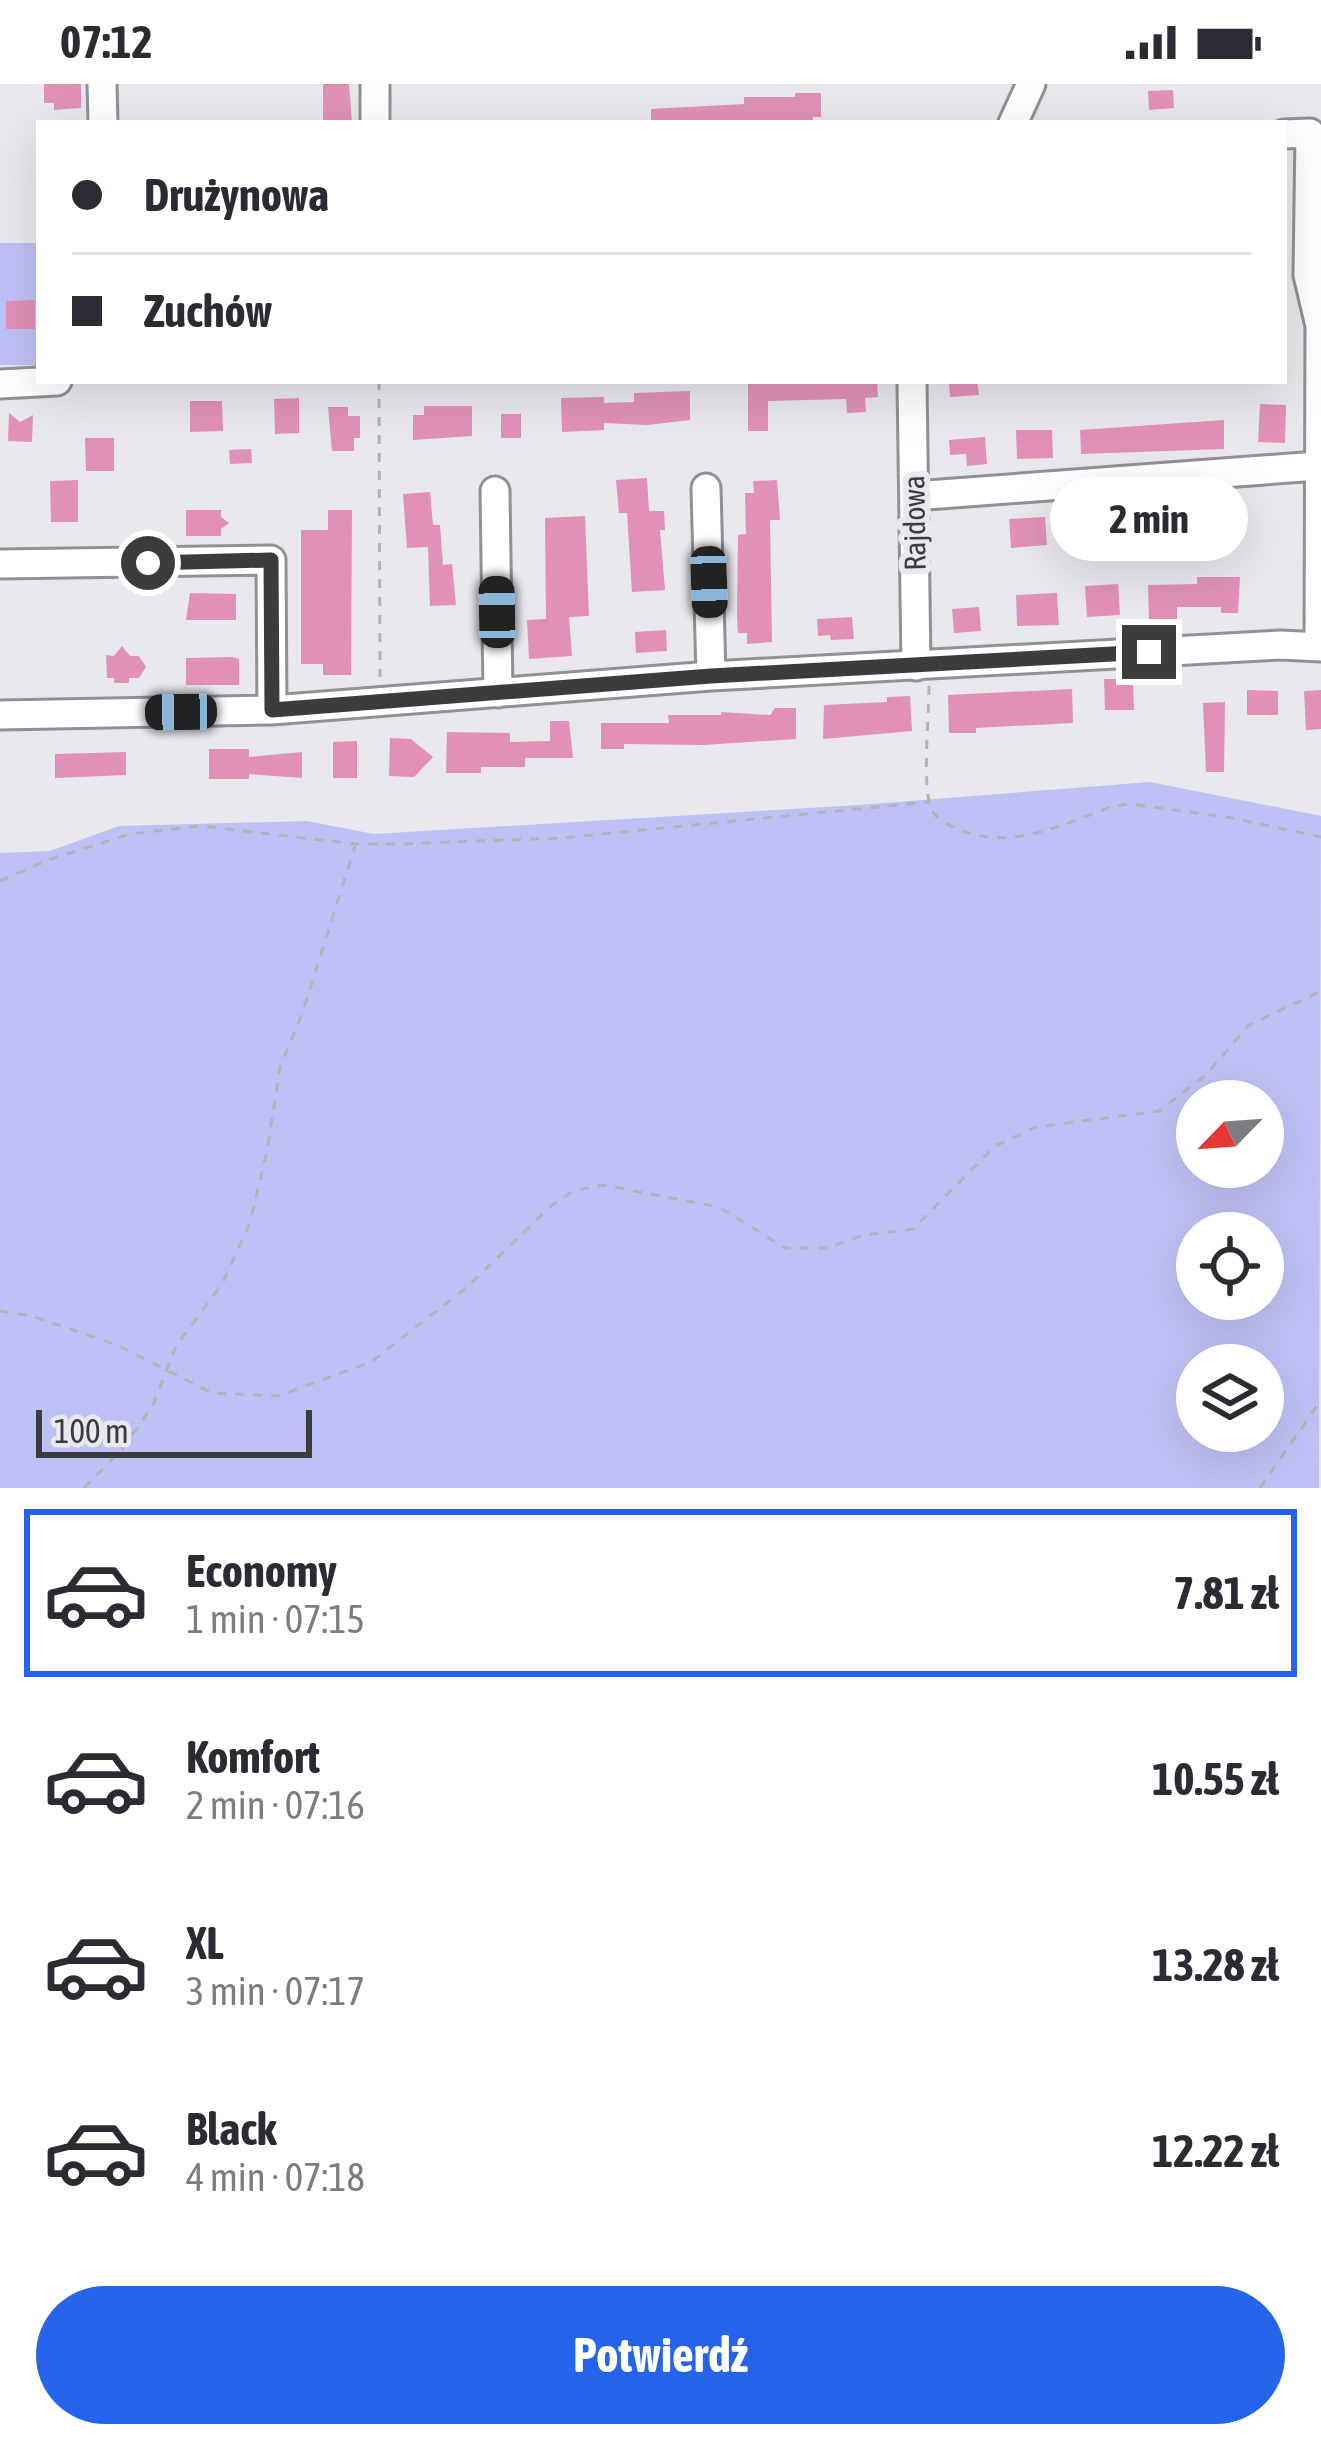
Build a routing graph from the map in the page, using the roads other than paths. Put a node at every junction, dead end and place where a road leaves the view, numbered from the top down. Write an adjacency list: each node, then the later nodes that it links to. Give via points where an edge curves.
1 (102, 84): 4 (street)
2 (375, 84): 5 (street)
3 (1031, 84): 6 (street)
4 (103, 120)
5 (375, 120)
6 (1013, 120)
7 (1305, 126): 8 (street, via 1308,275)
8 (1317, 295): 9 (street); 13 (street)
9 (1287, 297)
10 (36, 382): 11 (street)
11 (0, 384)
12 (912, 384): 16 (street, Rajdowa)
13 (1317, 466): 16 (street); 18 (street)
14 (706, 488): 20 (street)
15 (494, 491): 21 (street)
16 (914, 496): 19 (street, Rajdowa)
17 (0, 565): 22 (street, via 271,560)
18 (1320, 647): 19 (street)
19 (923, 665): 20 (street)
20 (711, 676): 21 (street)
21 (498, 693): 22 (street)
22 (272, 710): 23 (street)
23 (0, 715)

